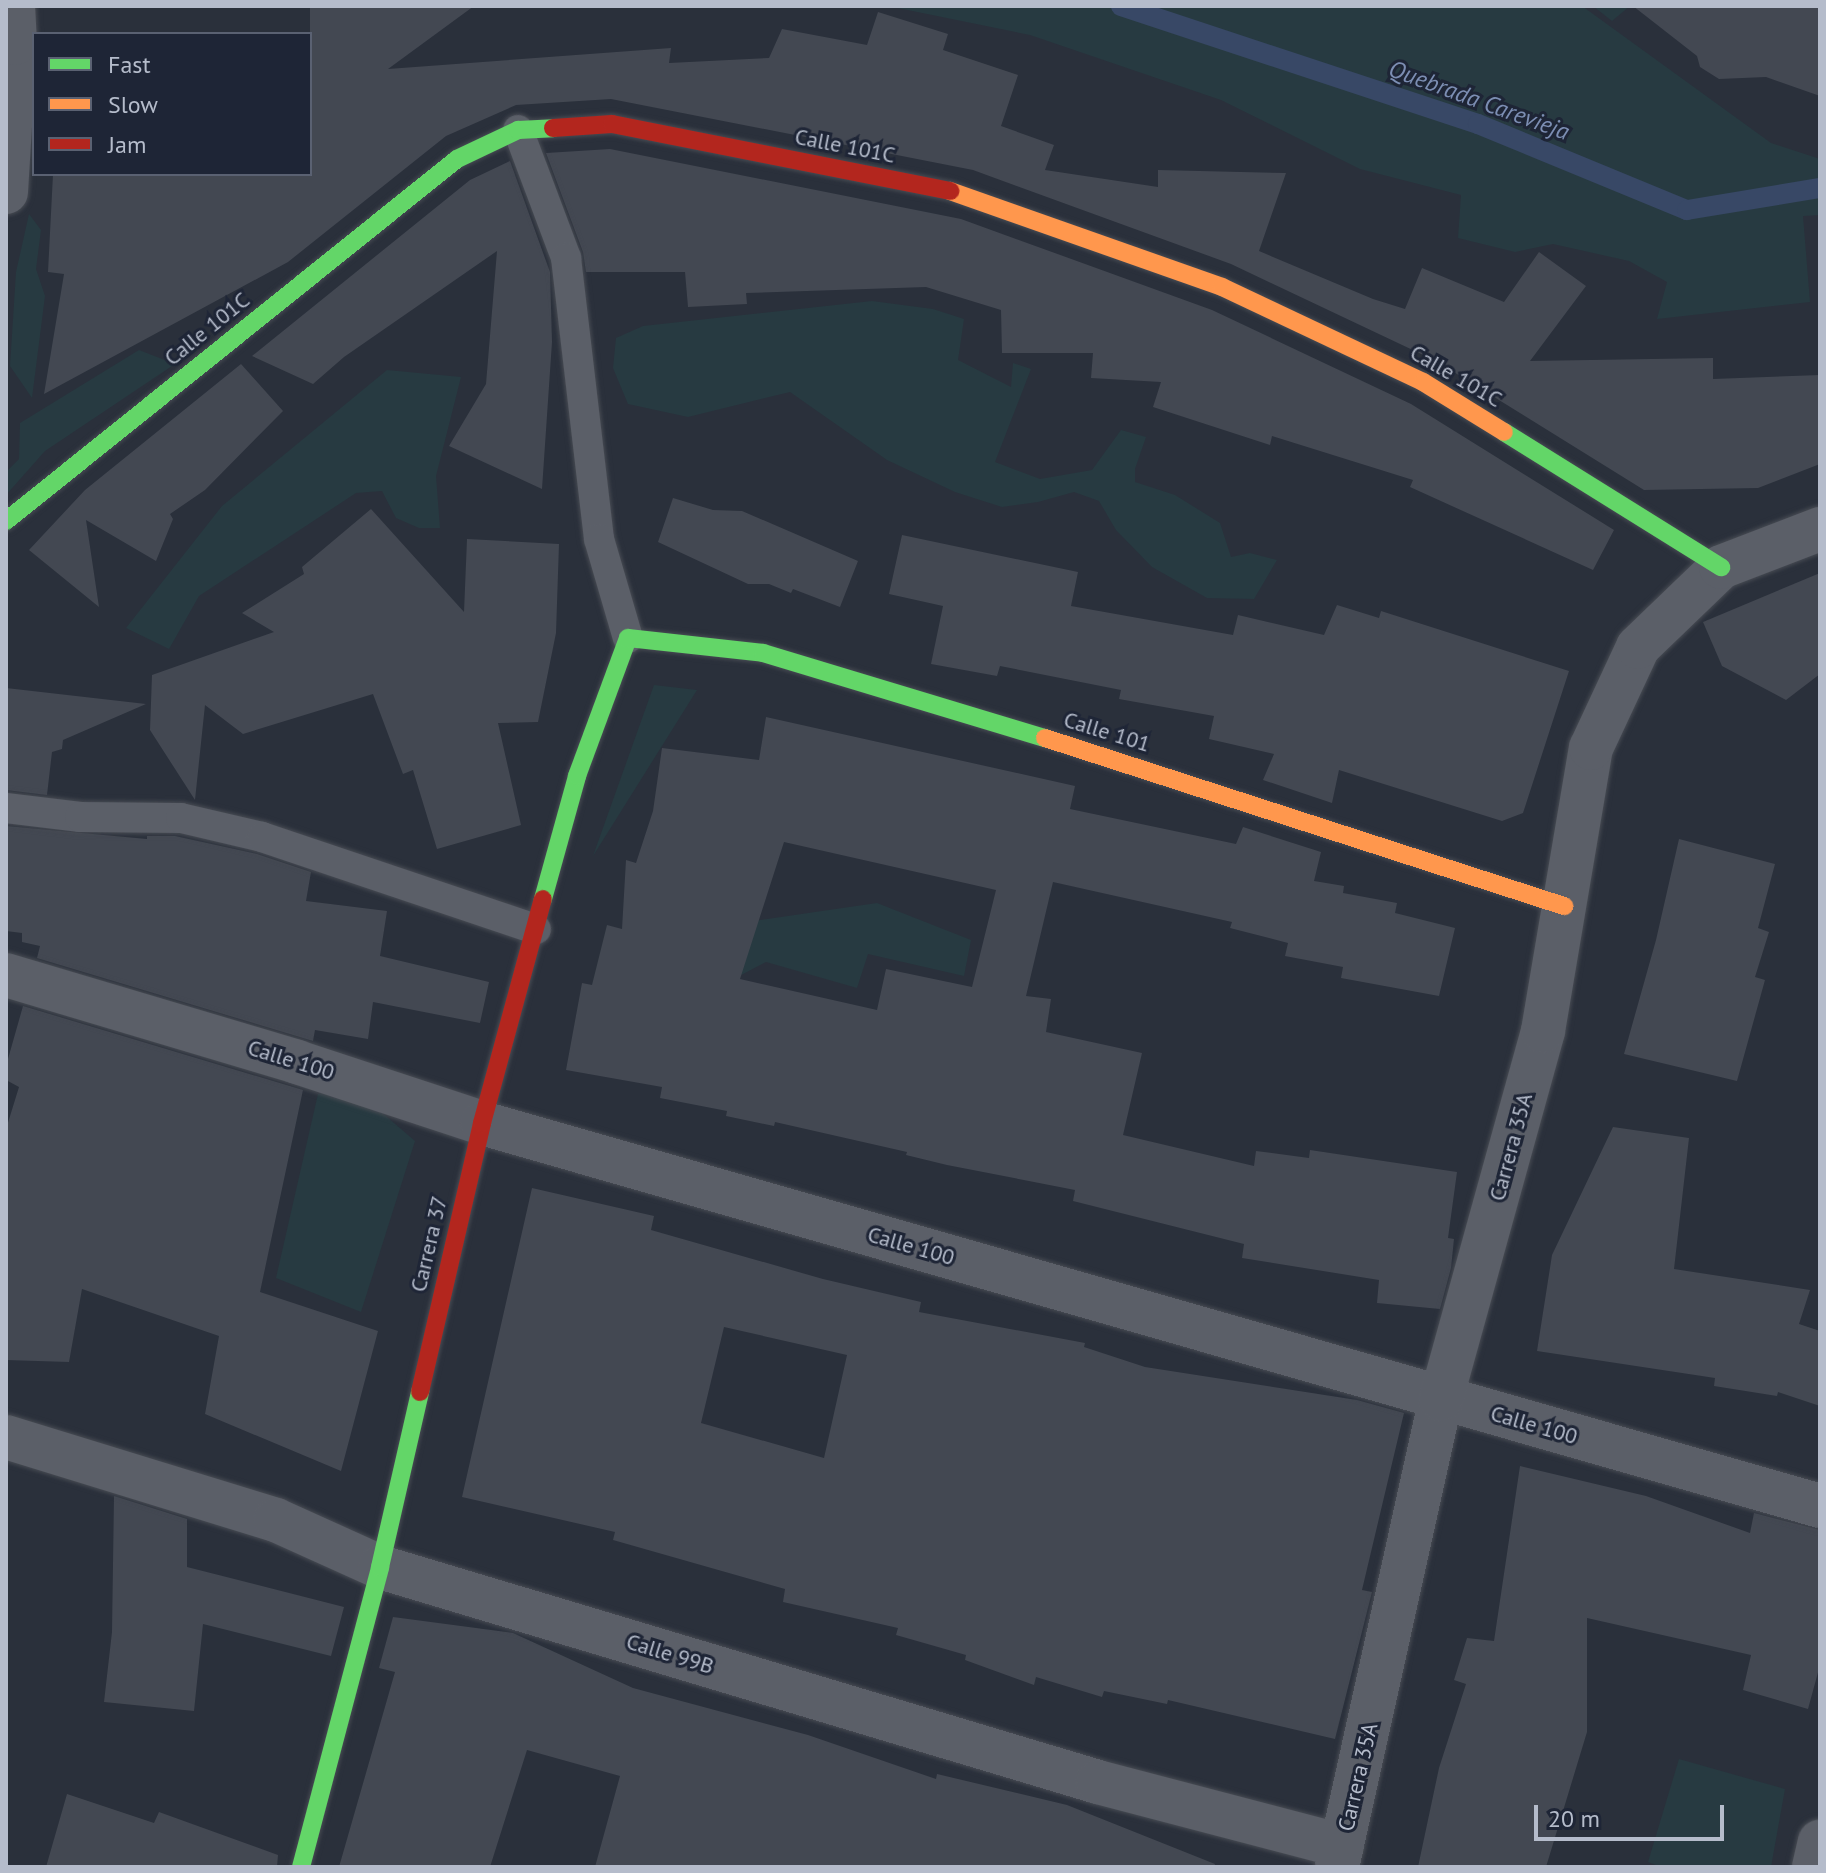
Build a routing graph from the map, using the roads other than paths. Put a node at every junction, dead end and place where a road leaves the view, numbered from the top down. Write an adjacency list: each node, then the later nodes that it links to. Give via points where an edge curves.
1 (13, 6): 3 (street)
2 (518, 130): 4 (street, Calle 101C, via 457,159); 6 (street, Calle 101C, via 612,124 968,195 1222,287 1423,382); 7 (lane, via 566,258 599,539)
3 (6, 192)
4 (6, 521)
5 (1820, 529): 6 (street, Carrera 35A)
6 (1721, 567): 9 (street, Carrera 35A, via 1638,647 1591,748)
7 (628, 638): 9 (street, Calle 101, via 763,653 1145,768); 10 (street, Carrera 37, via 577,776)
8 (6, 808): 10 (lane, via 80,817 181,818 262,837)
9 (1564, 906): 13 (street, Carrera 35A, via 1543,1031)
10 (536, 929): 12 (street, Carrera 37)
11 (6, 975): 12 (street, Calle 100)
12 (482, 1123): 13 (street, Calle 100); 16 (street, Carrera 37)
13 (1441, 1399): 15 (street, Calle 100); 18 (street, Carrera 35A)
14 (6, 1437): 16 (street, Calle 99B, via 276,1520)
15 (1820, 1506)
16 (380, 1567): 18 (street, Calle 99B); 19 (street, Carrera 37)
17 (1820, 1842): 20 (street)
18 (1340, 1857)
19 (301, 1867)
20 (1814, 1867)

